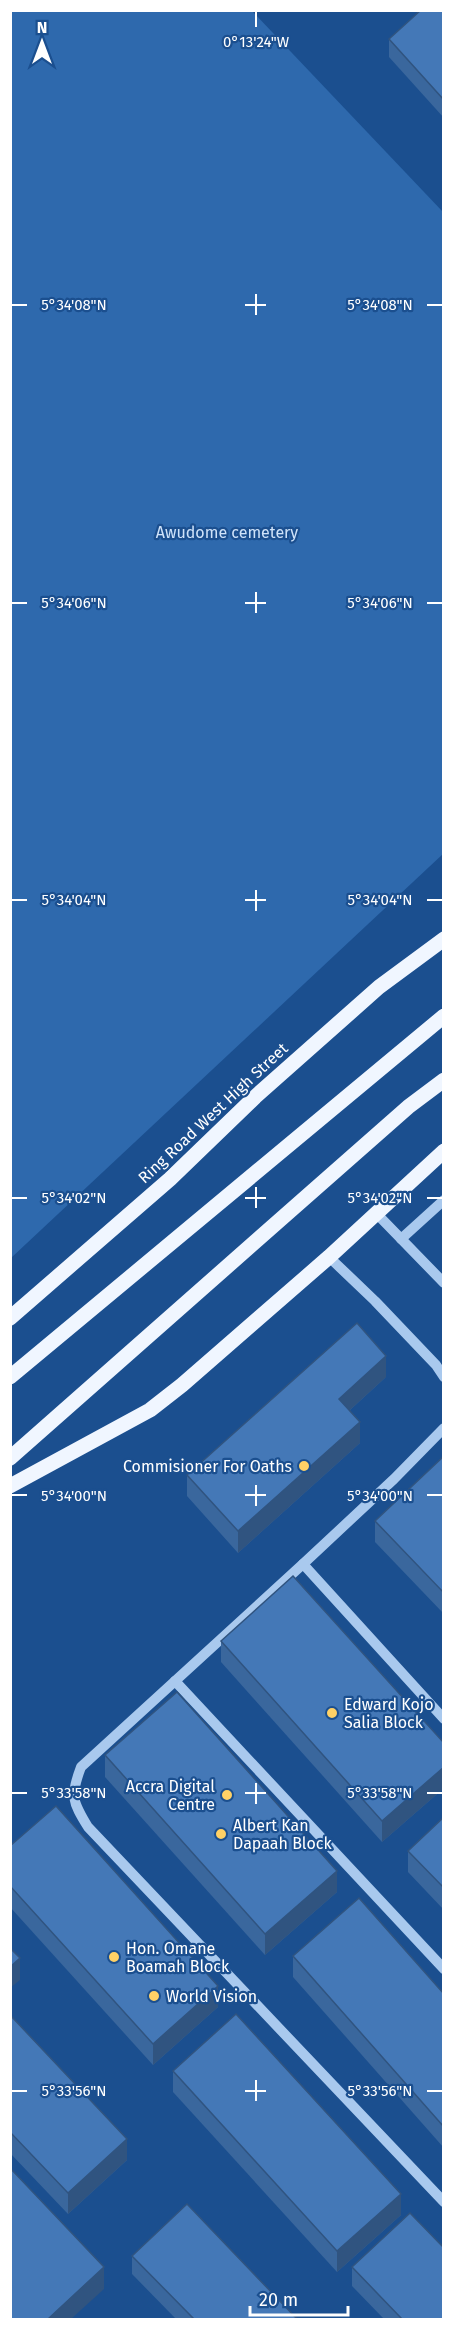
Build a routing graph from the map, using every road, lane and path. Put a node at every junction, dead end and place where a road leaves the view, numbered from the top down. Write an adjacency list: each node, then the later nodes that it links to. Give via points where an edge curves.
1 (444, 939): 10 (main road, Ring Road West High Street, via 379,987 170,1179)
2 (444, 1016): 11 (main road)
3 (444, 1080): 14 (main road, via 408,1107)
4 (444, 1151): 6 (main road)
5 (444, 1200): 7 (lane)
6 (375, 1212): 7 (lane); 8 (main road)
7 (401, 1239): 9 (lane)
8 (329, 1257): 12 (lane, via 383,1309); 15 (main road, via 150,1410)
9 (444, 1283)
10 (10, 1318)
11 (10, 1377)
12 (444, 1377)
13 (444, 1428): 16 (lane)
14 (10, 1458)
15 (10, 1486)
16 (303, 1564): 17 (lane); 18 (lane)
17 (175, 1681): 19 (lane); 20 (lane, via 81,1767 74,1785 74,1804 88,1827)
18 (444, 1719)
19 (444, 1969)
20 (444, 2202)

